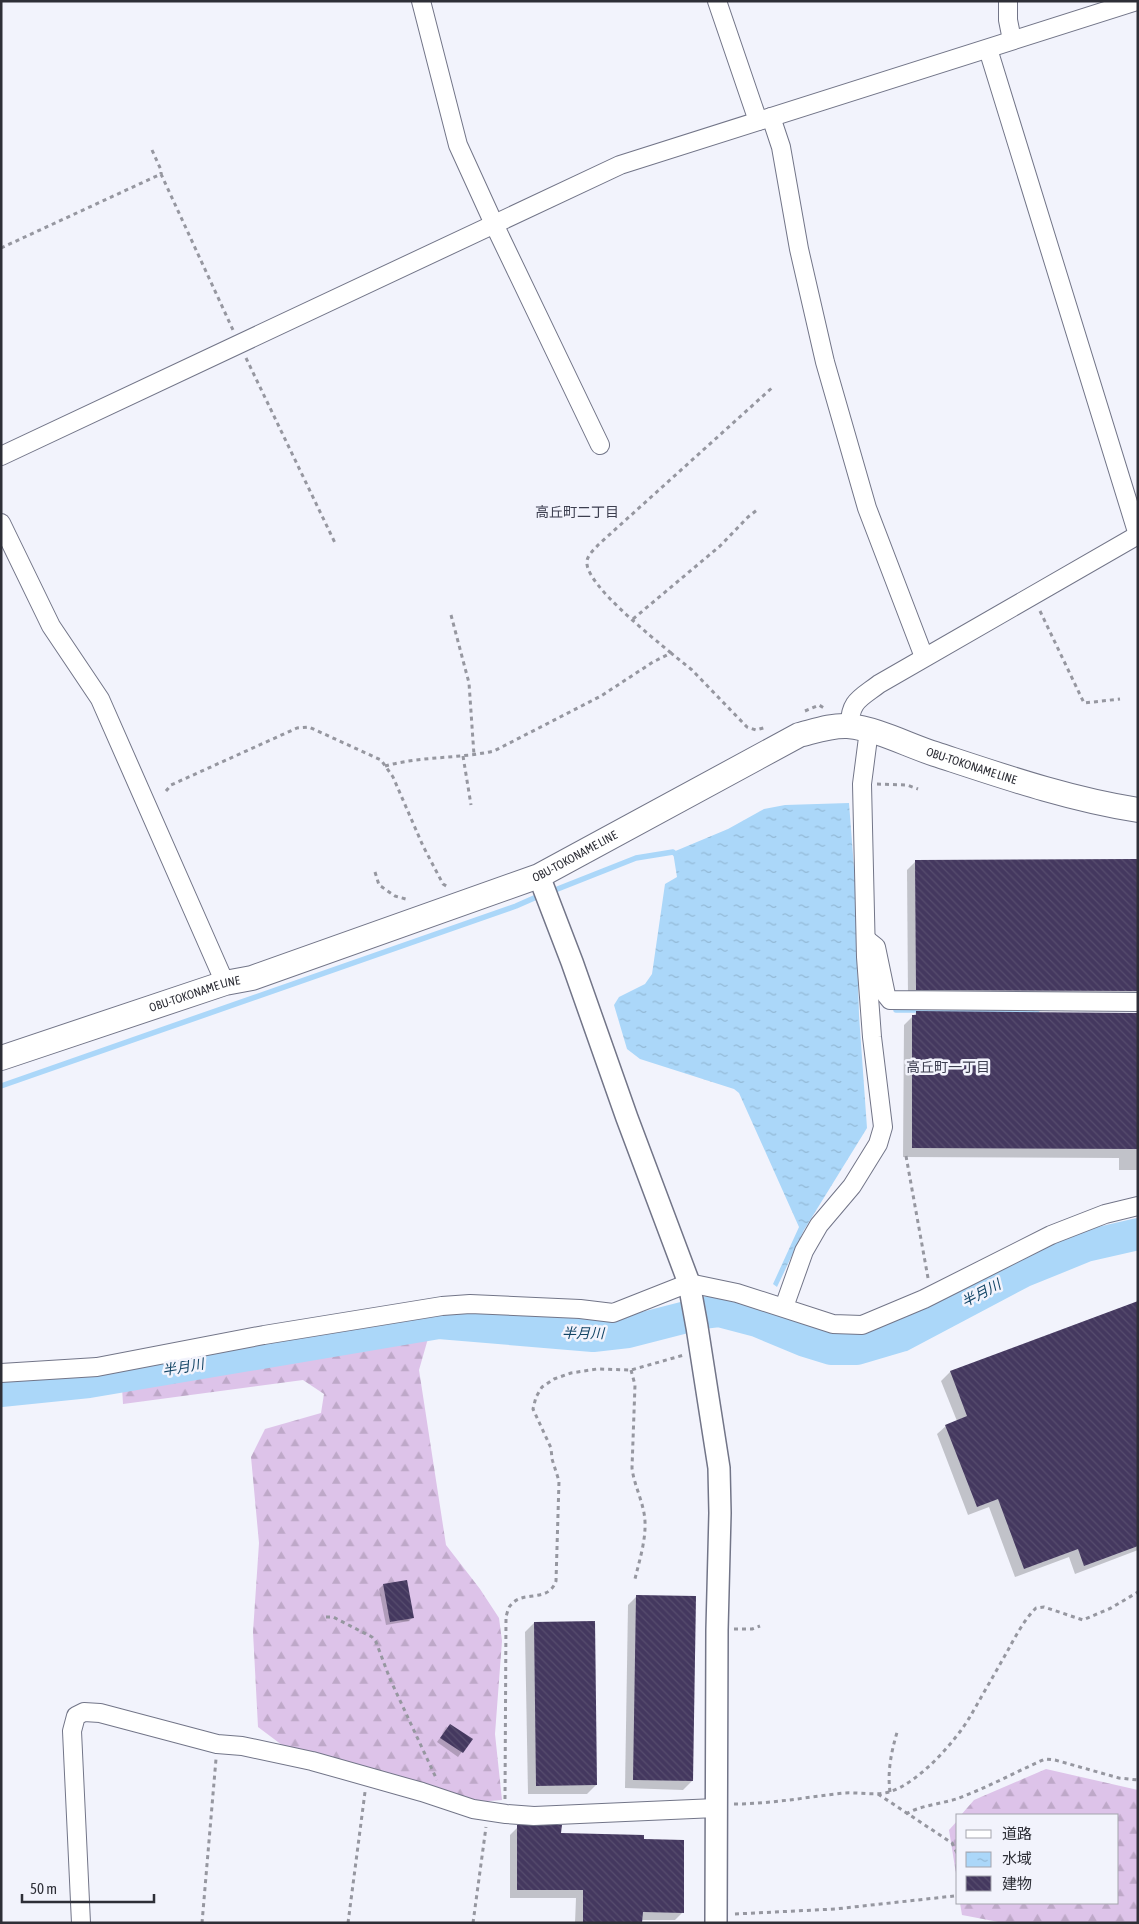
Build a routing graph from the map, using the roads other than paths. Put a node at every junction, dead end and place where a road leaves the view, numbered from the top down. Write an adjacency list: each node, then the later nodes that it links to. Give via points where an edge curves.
1 (421, 1): 8 (street, via 458,145)
2 (717, 1): 7 (street)
3 (1008, 1): 5 (street)
4 (1137, 1): 5 (street)
5 (1012, 40): 6 (street)
6 (988, 49): 7 (street); 12 (street)
7 (765, 119): 8 (street, via 620,165); 13 (street, via 781,147 799,249 825,362 867,508)
8 (494, 224): 9 (street); 10 (street)
9 (600, 445)
10 (1, 456)
11 (1, 523): 18 (street, via 51,626 100,699)
12 (1138, 535): 13 (street)
13 (924, 658): 14 (street, via 879,684 855,703 850,714)
14 (852, 727): 15 (main road, OBU-TOKONAME LINE, via 1039,789); 16 (main road, OBU-TOKONAME LINE, via 799,735); 17 (street, via 862,784)
15 (1138, 810)
16 (539, 876): 18 (main road, OBU-TOKONAME LINE, via 252,978); 22 (street)
17 (866, 938): 19 (street, via 876,947 886,995 890,1000); 23 (street, via 872,1037 883,1126 878,1144 852,1186 819,1225 804,1251)
18 (225, 983): 20 (main road, OBU-TOKONAME LINE)
19 (1138, 1002)
20 (1, 1058)
21 (1138, 1206): 23 (street, via 1051,1234 933,1294 862,1325 833,1324)
22 (690, 1291): 23 (street, via 737,1293); 24 (street, via 613,1313 480,1304 442,1306 264,1334 97,1367); 25 (street, via 719,1468)
23 (784, 1307)
24 (1, 1373)
25 (716, 1805): 26 (street); 27 (street, via 582,1815 534,1816 488,1812 312,1761 217,1744 100,1713 84,1712 76,1716 72,1731)
26 (716, 1919)
27 (81, 1923)

